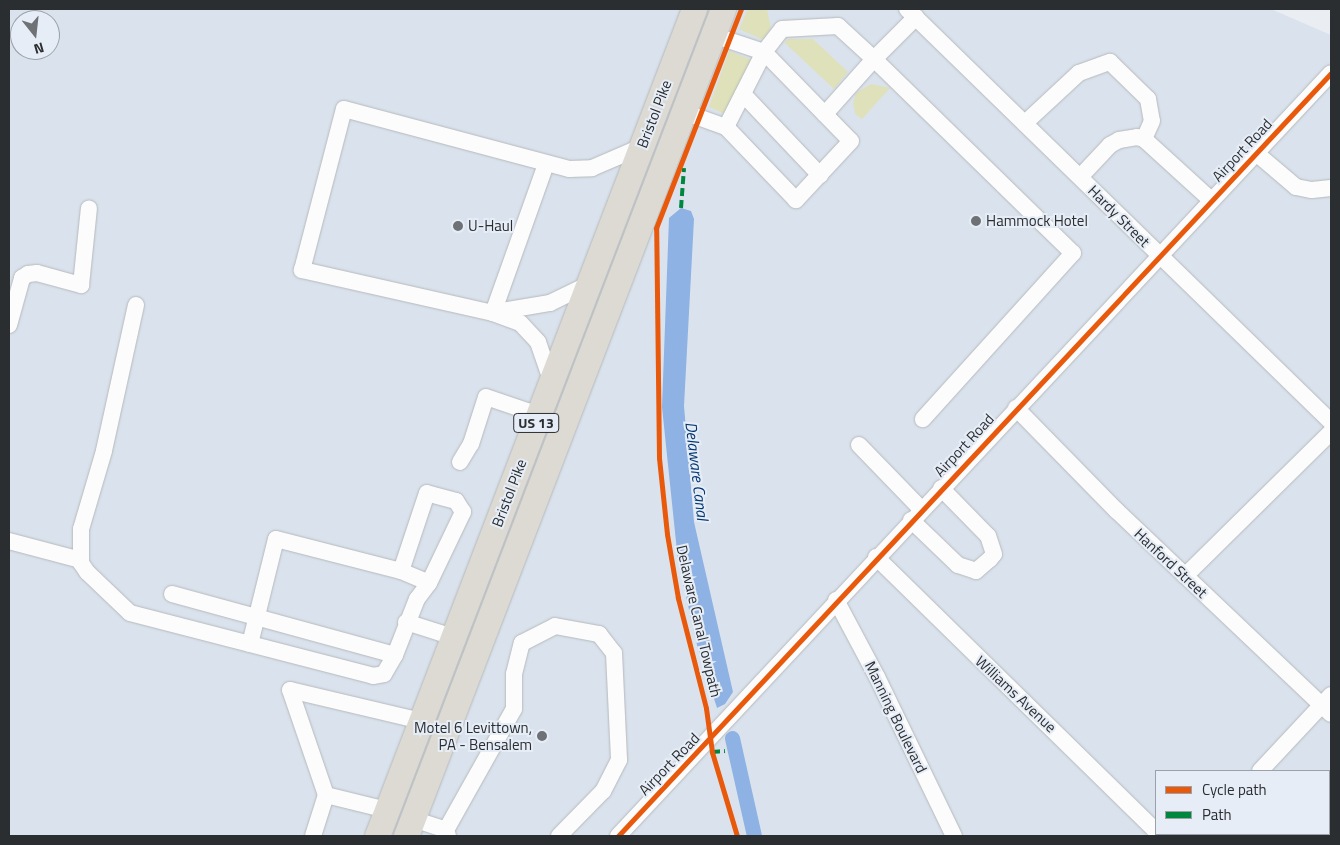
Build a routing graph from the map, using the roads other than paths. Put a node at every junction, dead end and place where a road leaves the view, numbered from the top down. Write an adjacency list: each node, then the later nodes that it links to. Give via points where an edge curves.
1 (694, 9): 14 (highway, Bristol Pike / US 13)
2 (723, 9): 4 (highway, Bristol Pike / US 13)
3 (912, 13): 6 (street); 11 (street, Hardy Street)
4 (713, 35): 5 (street); 9 (highway, Bristol Pike / US 13)
5 (764, 52): 6 (street, via 782,29 838,26); 8 (street); 10 (street)
6 (874, 59): 10 (street); 30 (street, via 1073,253)
7 (1331, 73): 15 (street, Airport Road)
8 (742, 94): 12 (street); 17 (street)
9 (684, 112): 12 (street); 55 (highway, Bristol Pike / US 13)
10 (825, 114): 17 (street, via 851,140)
11 (1025, 123): 13 (street, via 1079,73 1110,62 1148,99 1152,121); 18 (street, Hardy Street)
12 (726, 127): 17 (street, via 796,200)
13 (1144, 139): 18 (street, via 1119,140); 20 (street)
14 (641, 147): 16 (street, via 592,168 569,169); 23 (highway, Bristol Pike / US 13)
15 (1256, 153): 19 (street, via 1296,187 1312,190); 20 (street, Airport Road)
16 (546, 164): 25 (street); 25 (street, via 344,109 302,270)
17 (820, 175)
18 (1080, 177): 22 (street, Hardy Street)
19 (1331, 188)
20 (1211, 200): 22 (street, Airport Road)
21 (89, 208): 26 (street, via 81,285 37,273 28,274 22,278)
22 (1159, 256): 28 (street, Airport Road); 31 (street, Hardy Street)
23 (589, 284): 25 (street, via 550,303); 27 (highway, Bristol Pike / US 13)
24 (136, 305): 39 (street, via 104,451 81,530)
25 (493, 312): 27 (street, via 520,323 530,332 544,354)
26 (9, 324)
27 (551, 382): 29 (highway, Bristol Pike / US 13)
28 (1016, 408): 35 (street, Airport Road); 41 (street, Hanford Street)
29 (538, 415): 34 (street, via 486,397 471,444); 47 (highway, Bristol Pike / US 13)
30 (922, 419)
31 (1331, 422)
32 (1331, 432): 41 (street)
33 (859, 445): 36 (street)
34 (460, 462)
35 (941, 488): 36 (street, Airport Road); 36 (street, via 988,536 994,554 990,559 976,571 958,564)
36 (916, 515): 38 (street, Airport Road)
37 (9, 541): 39 (street)
38 (876, 557): 44 (street, Airport Road); 56 (street, Williams Avenue)
39 (81, 560): 48 (street, via 106,593 130,613)
40 (401, 571): 42 (street); 42 (street, via 427,493 456,501 462,512); 45 (street, via 276,539)
41 (1185, 576): 50 (street, Hanford Street)
42 (429, 582): 46 (street)
43 (172, 594): 45 (street)
44 (836, 600): 61 (street, Airport Road); 62 (street, Manning Boulevard)
45 (256, 616): 48 (street); 49 (street)
46 (406, 622): 47 (street); 49 (street)
47 (453, 637): 51 (highway, Bristol Pike / US 13)
48 (250, 644): 49 (street, via 373,676 384,674)
49 (396, 655)
50 (1328, 705): 52 (street)
51 (421, 721): 53 (street, via 290,690); 54 (highway, Bristol Pike / US 13)
52 (1261, 770)
53 (326, 796): 54 (street); 58 (street)
54 (387, 810): 59 (highway, Bristol Pike / US 13)
55 (409, 828): 57 (street)
56 (1155, 830)
57 (447, 833): 60 (street, via 514,709 514,674 522,643 555,626 599,634 614,653 618,760 603,791)
58 (314, 836)
59 (377, 836)
60 (559, 836)
61 (618, 836)
62 (954, 836)

